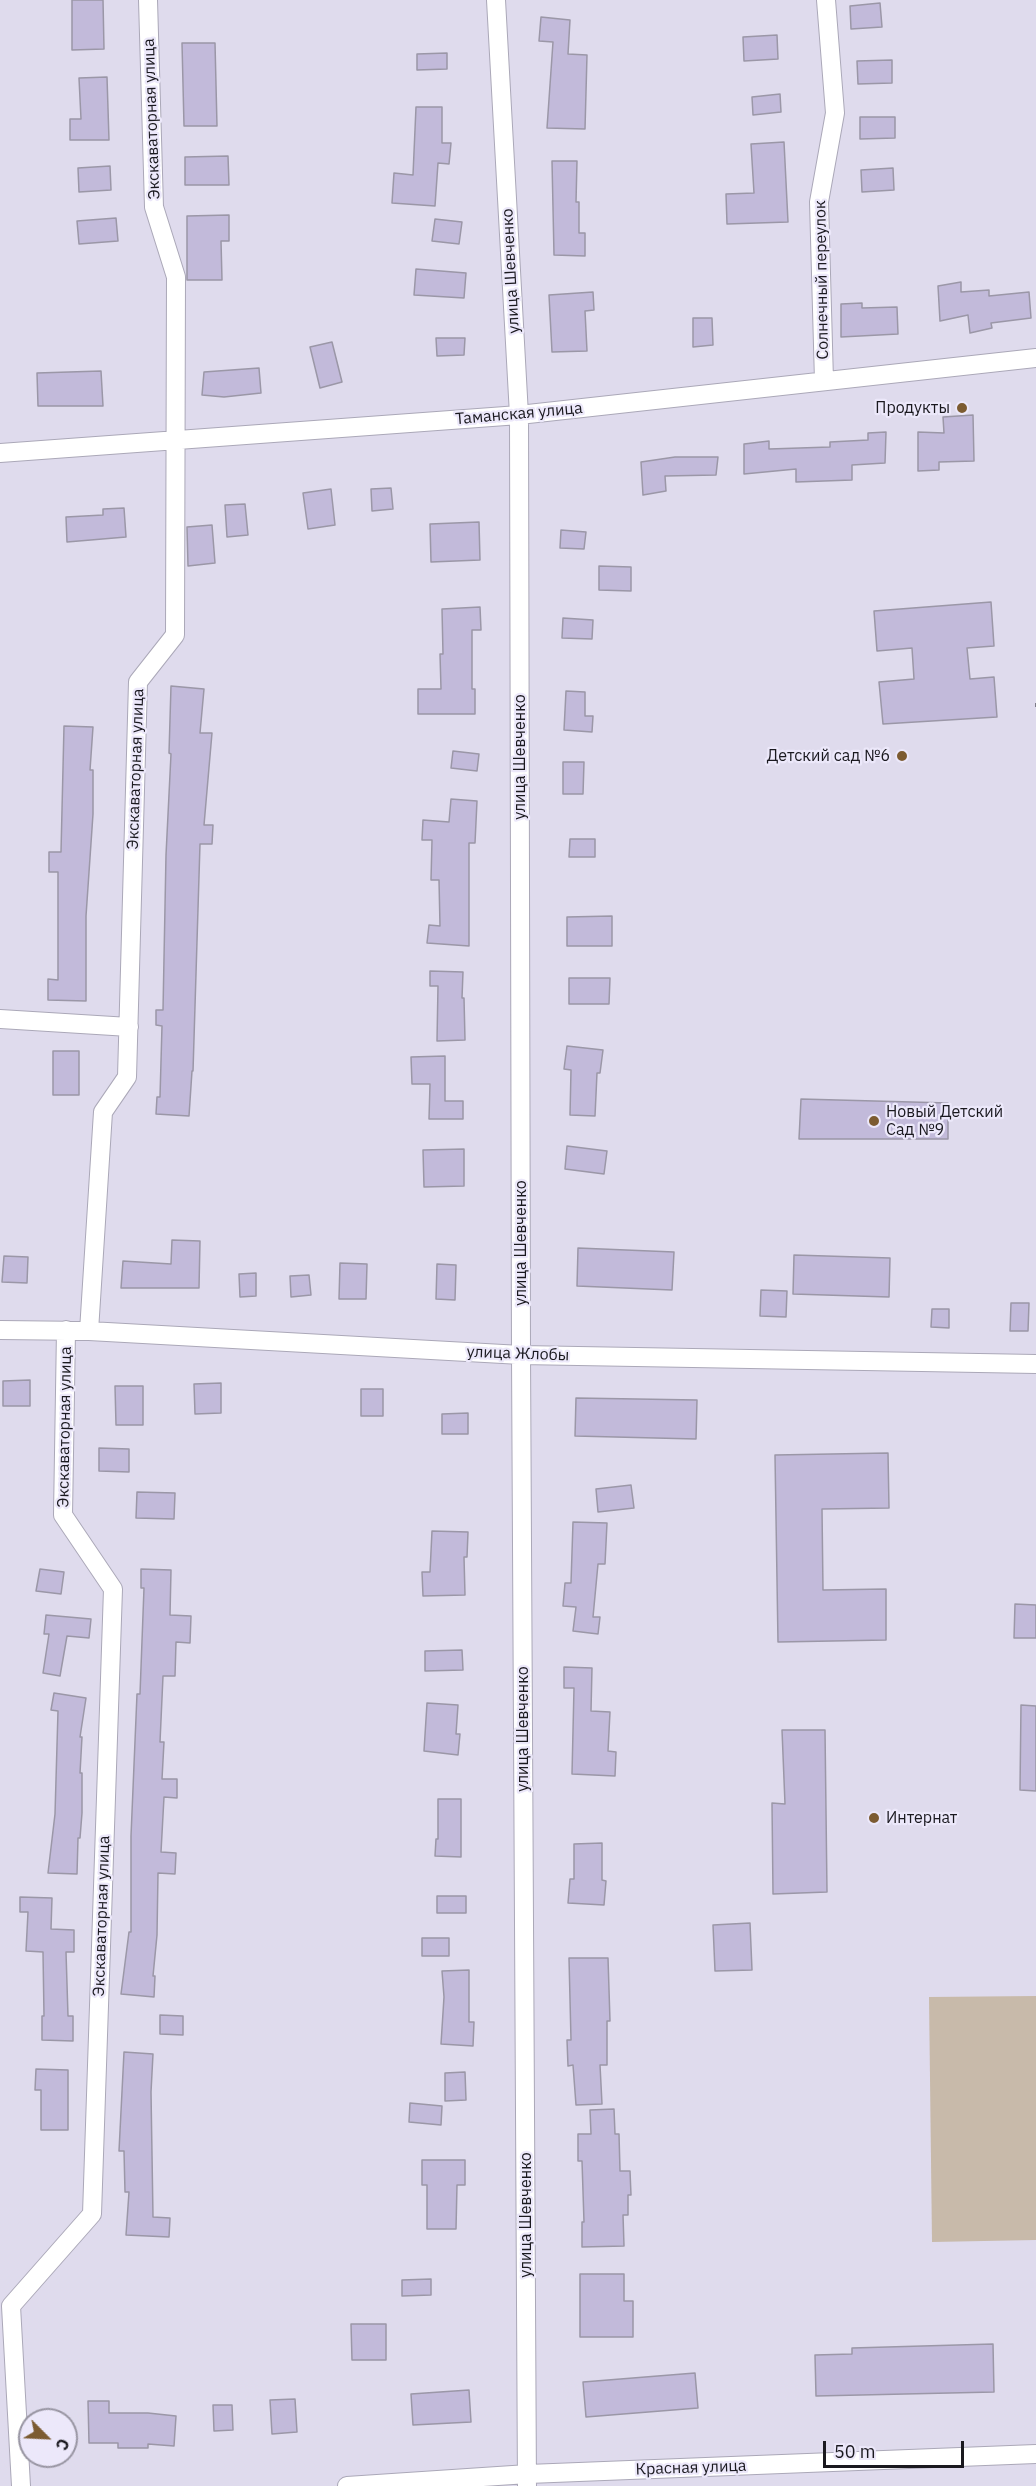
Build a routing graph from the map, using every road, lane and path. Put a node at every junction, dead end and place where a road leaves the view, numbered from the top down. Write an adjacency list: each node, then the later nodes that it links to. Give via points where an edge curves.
1 (148, 0): 7 (street, Экскаваторная улица, via 154,207 176,276)
2 (496, 0): 6 (street, улица Шевченко)
3 (826, 0): 5 (street, Солнечный переулок, via 835,113 819,202)
4 (1036, 358): 5 (street, Таманская улица)
5 (824, 381): 6 (street, Таманская улица)
6 (519, 415): 7 (street, Таманская улица); 14 (street, улица Шевченко)
7 (174, 442): 8 (street, Таманская улица); 10 (street, Экскаваторная улица, via 175,635 138,682)
8 (0, 453)
9 (0, 1019): 10 (street)
10 (129, 1027): 13 (street, Экскаваторная улица, via 127,1077 104,1112)
11 (0, 1330): 12 (street, улица Жлобы)
12 (66, 1330): 13 (street, улица Жлобы); 18 (street, Экскаваторная улица, via 63,1515 113,1589 92,2214 11,2306)
13 (88, 1331): 14 (street, улица Жлобы)
14 (521, 1355): 15 (street, улица Жлобы); 17 (street, улица Шевченко)
15 (1036, 1364)
16 (1036, 2454): 17 (street, Красная улица)
17 (528, 2480): 19 (street, Красная улица)
18 (21, 2486)
19 (347, 2486)

